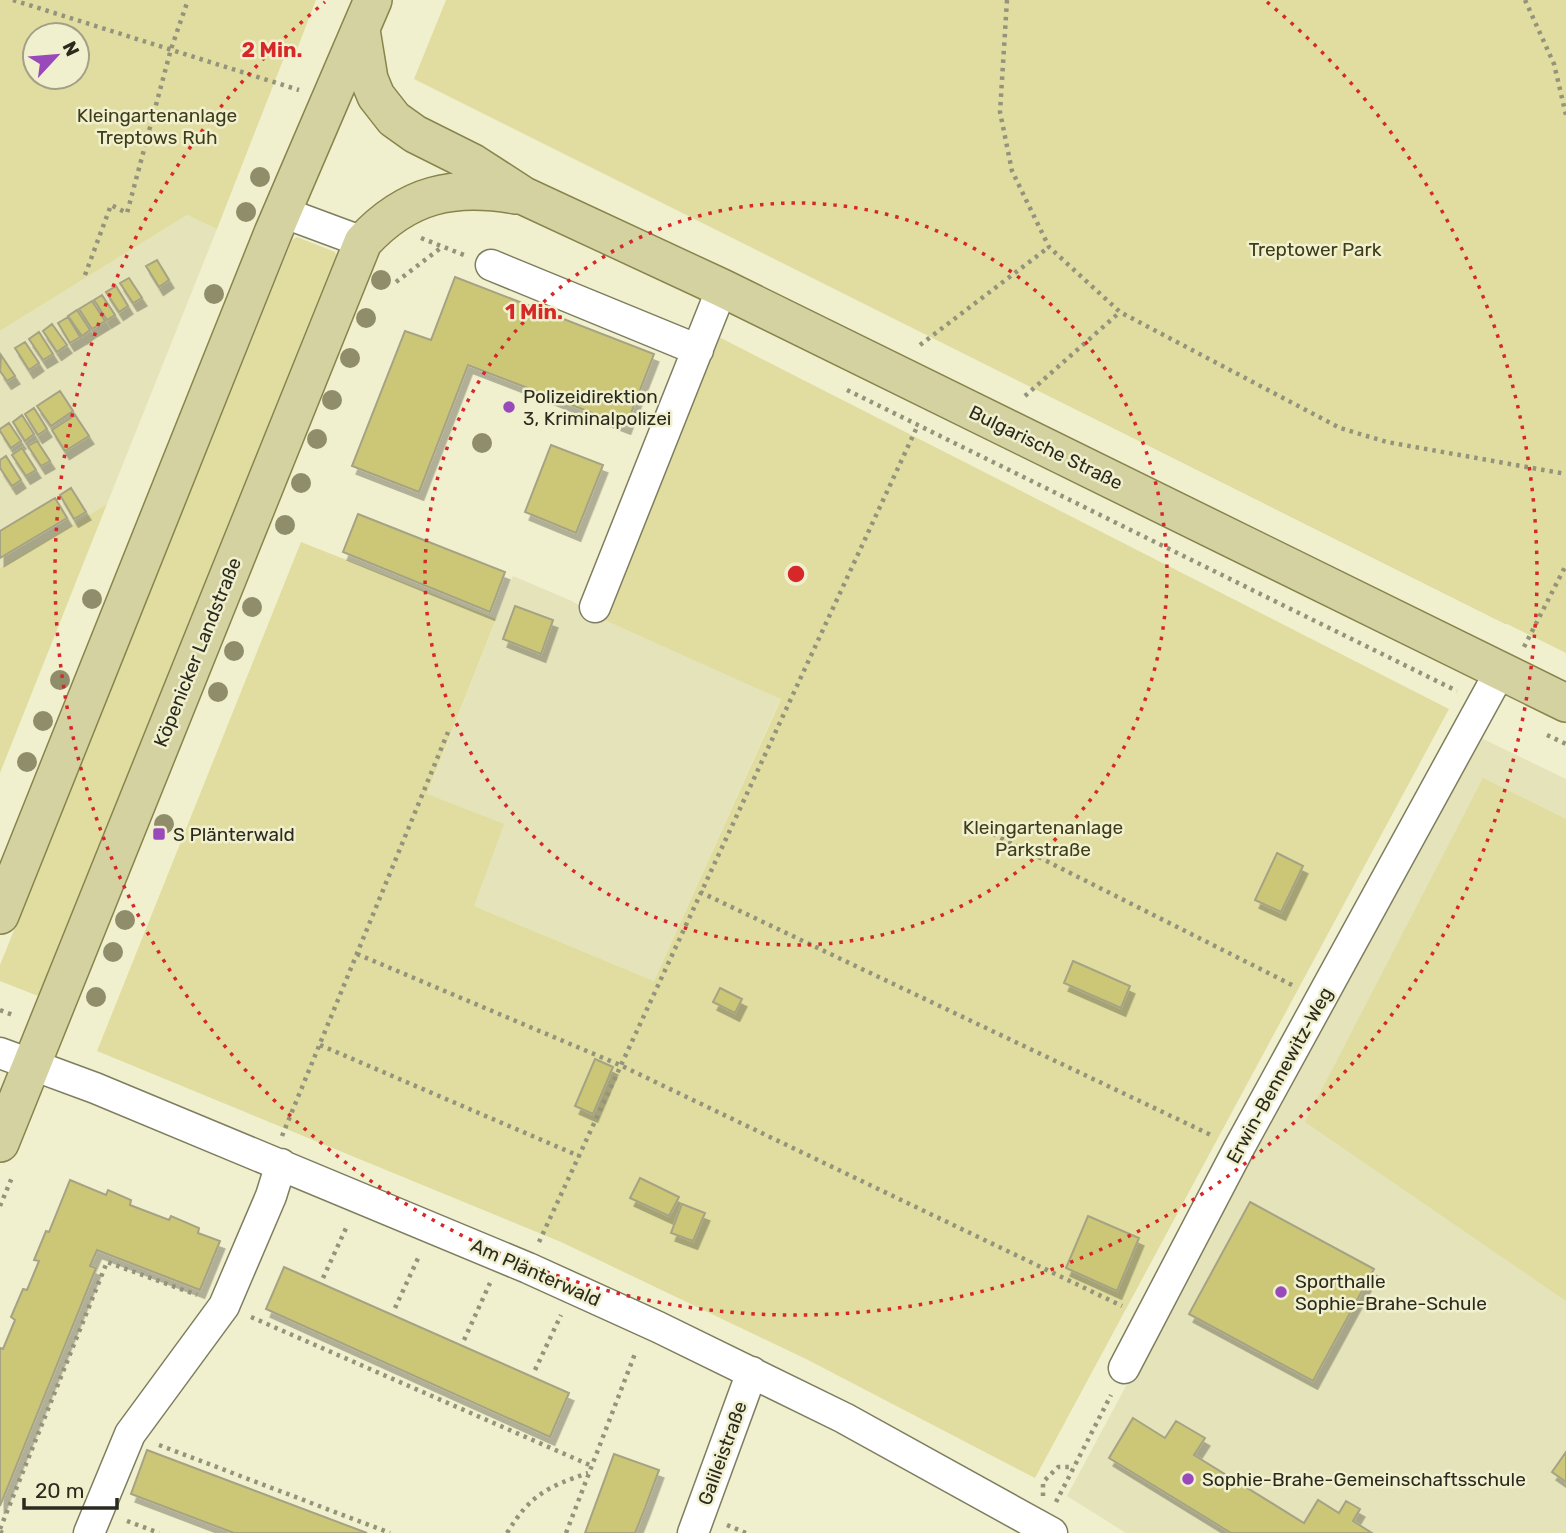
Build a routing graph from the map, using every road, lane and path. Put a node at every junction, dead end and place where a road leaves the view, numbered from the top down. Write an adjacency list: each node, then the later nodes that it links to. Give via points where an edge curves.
1 (13, 0): 6 (path)
2 (188, 0): 6 (path)
3 (1007, 0): 14 (path, via 1000,112 1012,171)
4 (1525, 0): 8 (path, via 1554,64)
5 (367, 15): 7 (main road); 9 (main road, Bulgarische Straße, via 369,79 394,118)
6 (171, 49): 7 (path); 16 (path, via 127,213 111,205)
7 (331, 100): 10 (main road)
8 (1566, 115)
9 (524, 196): 12 (main road, Bulgarische Straße, via 473,190 436,195 401,208); 18 (main road, Bulgarische Straße)
10 (282, 212): 12 (street); 32 (main road)
11 (421, 238): 13 (path)
12 (363, 243): 36 (main road, Köpenicker Landstraße)
13 (442, 247): 15 (path); 17 (path)
14 (1049, 247): 19 (path); 20 (path)
15 (491, 265): 21 (street)
16 (85, 275)
17 (396, 282)
18 (722, 288): 21 (street); 27 (main road, Bulgarische Straße)
19 (1120, 312): 22 (path); 24 (path, via 1340,428 1387,442)
20 (920, 345)
21 (698, 350): 26 (street)
22 (1025, 396)
23 (917, 426): 31 (path)
24 (1566, 474)
25 (1566, 565): 27 (path, via 1521,652)
26 (595, 607)
27 (1501, 670): 28 (main road, Bulgarische Straße); 34 (street, Erwin-Bennewitz-Weg)
28 (1566, 703)
29 (448, 732): 33 (path)
30 (993, 834): 34 (path)
31 (700, 892): 37 (path); 39 (path)
32 (0, 915)
33 (357, 954): 35 (path); 37 (path)
34 (1320, 999): 39 (street, Erwin-Bennewitz-Weg)
35 (320, 1045): 40 (path); 41 (path, via 279,1146)
36 (16, 1058): 38 (main road, Köpenicker Landstraße); 41 (street, Am Plänterwald)
37 (620, 1065): 40 (path); 50 (path)
38 (0, 1143)
39 (1239, 1148): 50 (street, Erwin-Bennewitz-Weg)
40 (579, 1156): 44 (path)
41 (281, 1164): 44 (street, Am Plänterwald); 47 (street, via 271,1196)
42 (349, 1222): 45 (path)
43 (420, 1253): 48 (path)
44 (528, 1268): 55 (street, Am Plänterwald)
45 (323, 1278)
46 (490, 1283): 51 (path)
47 (215, 1302): 56 (street); 57 (path); 62 (path, via 107,1262)
48 (395, 1308)
49 (561, 1314): 54 (path)
50 (1150, 1319): 53 (street, Erwin-Bennewitz-Weg)
51 (464, 1340)
52 (637, 1347): 57 (path)
53 (1124, 1368): 58 (path)
54 (536, 1370)
55 (752, 1373): 61 (street, Am Plänterwald); 67 (street, Galileistraße)
56 (130, 1434): 63 (street); 64 (path)
57 (592, 1466): 59 (path)
58 (1074, 1467): 60 (path); 61 (path, via 1058,1467 1043,1482)
59 (589, 1473): 65 (path, via 551,1486 533,1498); 66 (path)
60 (1059, 1496)
61 (1048, 1530)
62 (1, 1531)
63 (89, 1533)
64 (390, 1533)
65 (507, 1533)
66 (566, 1533)
67 (693, 1533)

